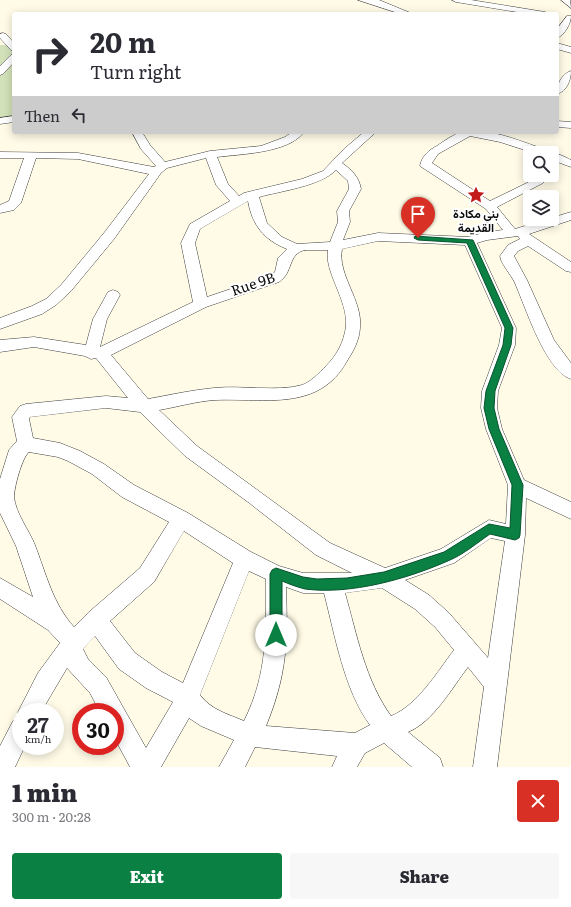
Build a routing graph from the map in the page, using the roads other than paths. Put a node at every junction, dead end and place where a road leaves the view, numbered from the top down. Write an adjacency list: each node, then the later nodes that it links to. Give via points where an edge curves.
1 (362, 0): 5 (street)
2 (456, 0): 3 (street)
3 (466, 1): 6 (street)
4 (538, 2): 7 (street)
5 (404, 12)
6 (511, 12)
7 (546, 12)
8 (567, 17): 9 (street)
9 (559, 31)
10 (12, 35): 11 (street)
11 (1, 36): 12 (street)
12 (12, 46)
13 (559, 47): 14 (street)
14 (571, 50)
15 (12, 59): 16 (street)
16 (0, 72)
17 (571, 74): 18 (street)
18 (559, 88)
19 (12, 119): 20 (street)
20 (0, 121)
21 (559, 124): 22 (street)
22 (571, 125)
23 (138, 134): 36 (street)
24 (297, 134): 30 (street, via 263,149)
25 (369, 134): 35 (street)
26 (465, 134): 40 (street, via 434,152 426,166)
27 (492, 134): 28 (street)
28 (504, 135): 29 (street)
29 (528, 146)
30 (210, 154): 36 (street); 39 (street, via 222,185)
31 (0, 155): 32 (street)
32 (31, 155): 36 (street, via 75,156 134,169); 41 (street, via 15,203)
33 (559, 160): 34 (street)
34 (571, 164)
35 (336, 165): 38 (street, via 319,177); 45 (street, via 346,171 356,189 343,211 344,222)
36 (160, 168): 50 (street, via 66,288 51,302)
37 (534, 182): 40 (street)
38 (253, 195): 39 (street); 46 (street, via 255,210 262,225 278,241)
39 (237, 202): 49 (street, via 200,222 191,231 189,249)
40 (490, 206): 43 (street)
41 (0, 209)
42 (571, 216): 43 (street)
43 (520, 235): 44 (street, via 486,236); 47 (street); 53 (street, via 507,256 509,264 519,279 556,357)
44 (470, 241): 45 (street, via 385,237); 57 (street, via 509,328 507,345 490,391 489,408 494,429)
45 (336, 246): 46 (street); 54 (street, via 334,255 352,307 353,326 350,343 338,364 322,380 307,390 290,393 214,394)
46 (296, 248): 49 (street, Rue 9B, via 285,258 281,274)
47 (571, 268)
48 (113, 296): 52 (street, via 100,319)
49 (201, 304): 52 (street, Rue 9B)
50 (0, 324)
51 (0, 346): 52 (street, via 34,342)
52 (96, 353): 54 (street)
53 (569, 368)
54 (144, 406): 55 (street, via 106,402 23,412 20,417); 63 (street, via 191,451 323,549)
55 (22, 447): 56 (street); 59 (street, via 60,450 74,456 98,469 128,491); 67 (street, via 6,486 7,508 25,545 46,604)
56 (0, 464)
57 (518, 485): 58 (street); 60 (street)
58 (571, 511)
59 (181, 519): 61 (street); 66 (street, via 147,575)
60 (515, 535): 63 (street, via 489,529 447,556); 70 (street)
61 (244, 559): 62 (street); 71 (street)
62 (276, 574): 64 (street, via 303,583); 76 (street, via 275,658 270,684)
63 (384, 578): 64 (street, via 347,584); 69 (street, via 422,602 442,620)
64 (332, 583): 74 (street, via 359,679)
65 (0, 588): 67 (street)
66 (96, 619): 68 (street); 71 (street, via 127,661 154,680)
67 (56, 623): 68 (street, via 67,635)
68 (72, 647): 72 (street, via 53,670); 73 (street, via 80,668 98,685)
69 (467, 650): 70 (street); 74 (street, via 430,700 405,722)
70 (497, 685): 85 (street)
71 (188, 698): 76 (street, via 198,712); 81 (street)
72 (35, 703)
73 (107, 703)
74 (387, 729): 77 (street); 84 (street)
75 (124, 732): 80 (street)
76 (250, 735): 77 (street); 82 (street)
77 (357, 746): 83 (street)
78 (12, 747): 79 (street)
79 (2, 767)
80 (142, 767)
81 (148, 767)
82 (231, 767)
83 (344, 767)
84 (432, 767)
85 (485, 767)

